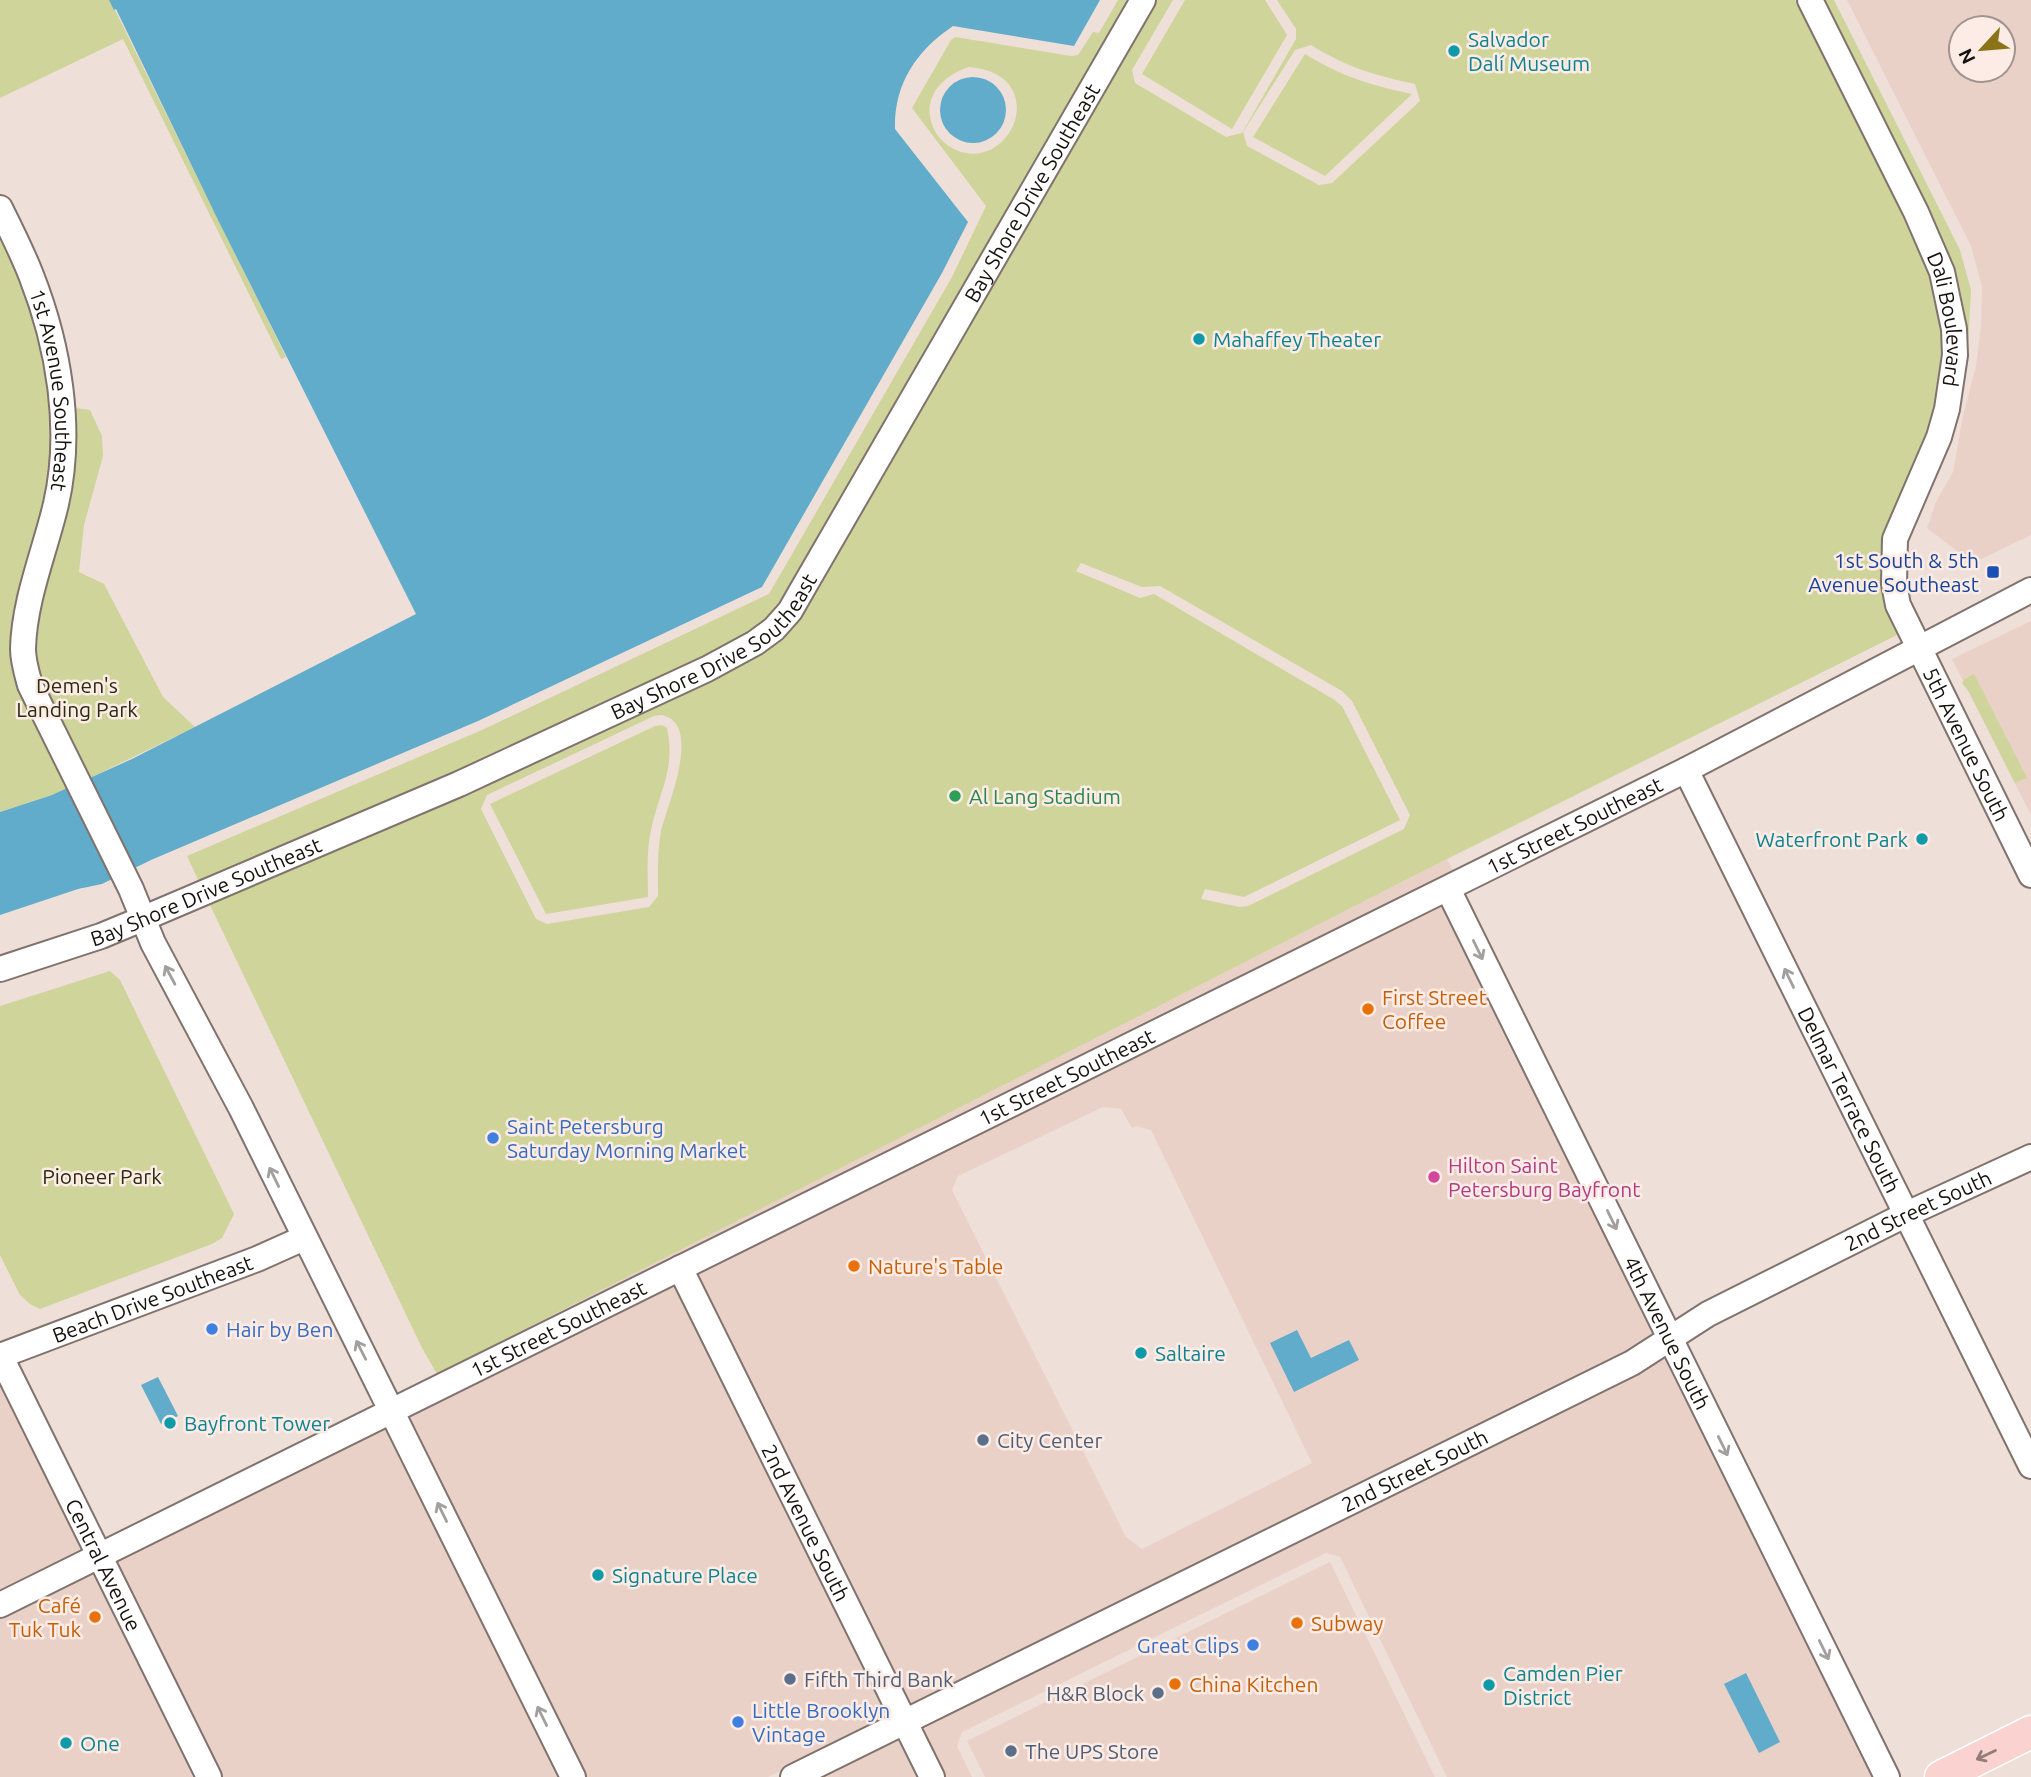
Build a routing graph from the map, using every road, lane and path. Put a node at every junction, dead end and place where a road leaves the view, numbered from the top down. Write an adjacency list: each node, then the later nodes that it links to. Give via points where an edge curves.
1 (1143, 0): 9 (street, Bay Shore Drive Southeast, via 809,579 774,629 716,664 459,784)
2 (1810, 0): 5 (street, Dali Boulevard, via 1916,212 1948,296 1955,355 1947,409 1895,539 1898,605)
3 (0, 208): 9 (street, 1st Avenue Southeast, via 44,310 64,436 56,502 27,615 23,649 30,685)
4 (2031, 590): 5 (street, 1st Street Southeast)
5 (1919, 650): 6 (street, 1st Street Southeast); 7 (street, 5th Avenue South)
6 (1686, 770): 8 (street, 1st Street Southeast); 12 (street, Delmar Terrace South, one-way to 6)
7 (2031, 875)
8 (1448, 889): 14 (street, 1st Street Southeast); 15 (street, 4th Avenue South, one-way to 15)
9 (142, 919): 10 (street, Bay Shore Drive Southeast); 13 (street, 1st Avenue Southeast, one-way to 9)
10 (0, 969)
11 (2031, 1157): 12 (street, 2nd Street South)
12 (1907, 1214): 15 (street, 2nd Street South); 18 (street, Delmar Terrace South)
13 (304, 1238): 16 (street, Beach Drive Southeast); 17 (street, 1st Avenue Southeast, one-way to 13)
14 (680, 1268): 17 (street, 1st Street Southeast); 21 (street, 2nd Avenue South)
15 (1670, 1337): 21 (street, 2nd Street South, via 1632,1363); 27 (street, 4th Avenue South, one-way to 27)
16 (0, 1355): 19 (street, Central Avenue)
17 (391, 1411): 19 (street, 1st Street Southeast); 24 (street, 1st Avenue Southeast, one-way to 17)
18 (2031, 1466)
19 (99, 1556): 20 (street, 1st Street Southeast); 23 (street, Central Avenue)
20 (0, 1605)
21 (905, 1722): 25 (street, 2nd Street South); 26 (street, 2nd Avenue South)
22 (2031, 1732): 28 (main road, one-way to 28)
23 (209, 1777)
24 (573, 1777)
25 (793, 1777)
26 (932, 1777)
27 (1887, 1777)
28 (1941, 1777)

